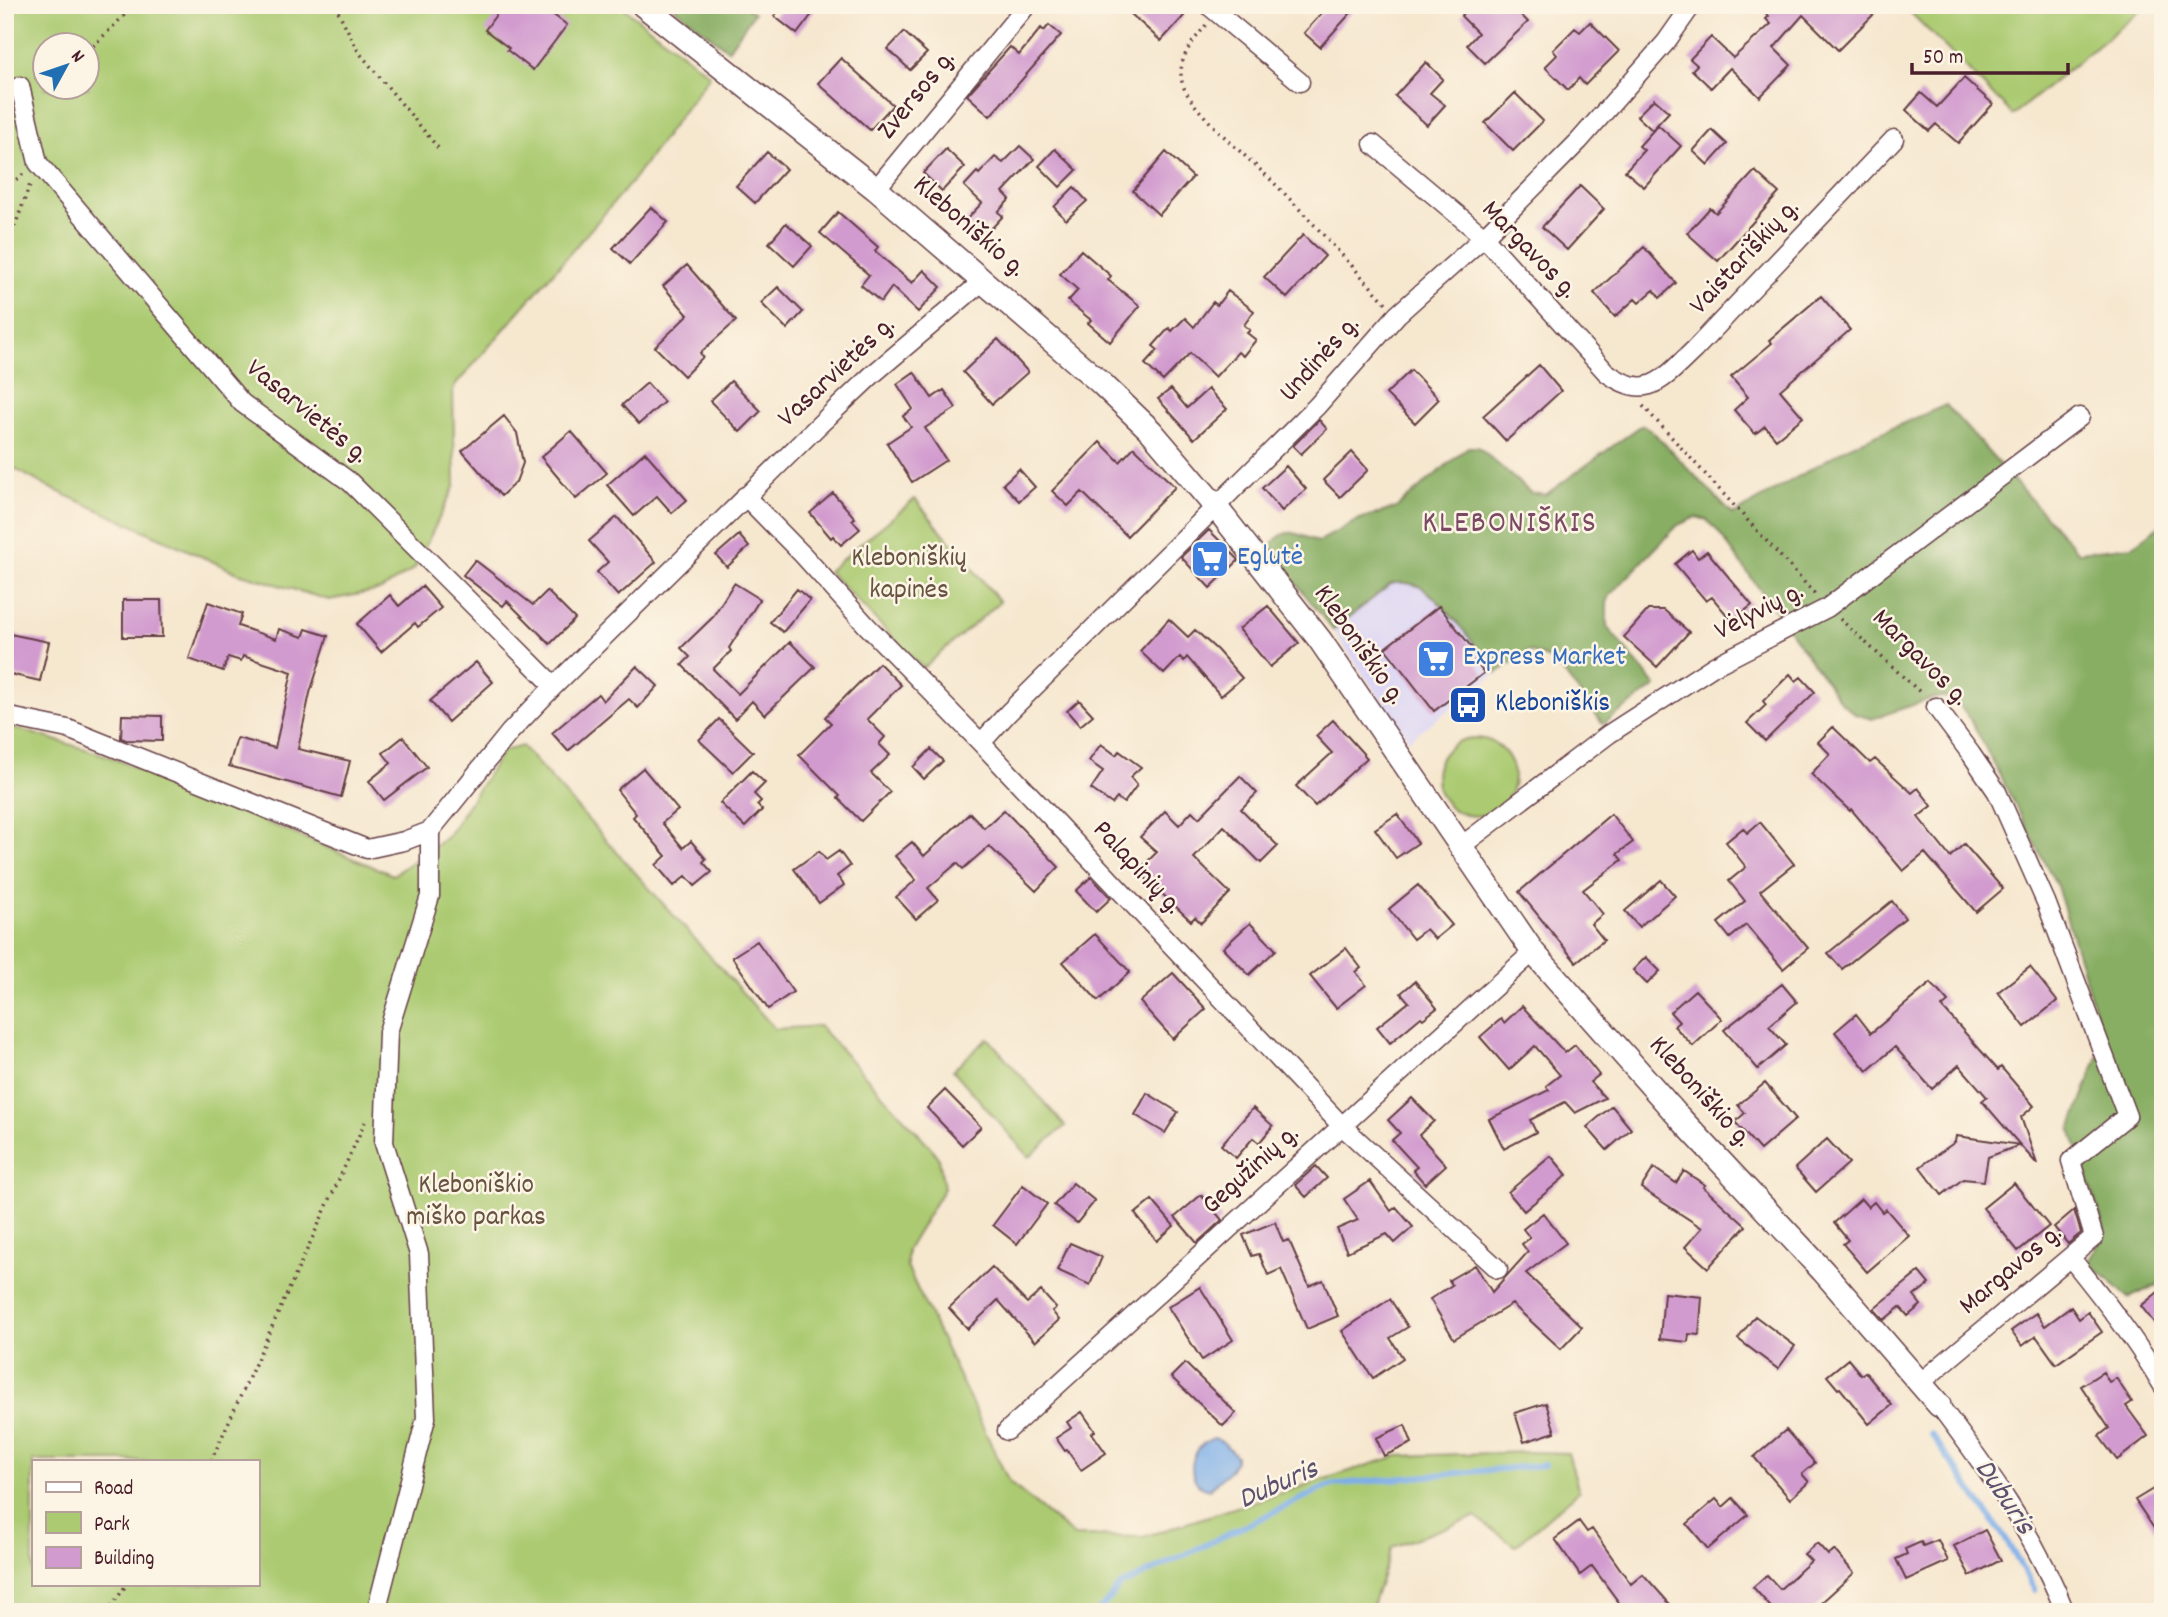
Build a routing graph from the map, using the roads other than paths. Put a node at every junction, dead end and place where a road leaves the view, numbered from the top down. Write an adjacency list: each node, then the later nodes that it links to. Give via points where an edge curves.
1 (643, 5): 9 (street, Kleboniškio g.)
2 (1027, 5): 9 (street, Zversos g.)
3 (1692, 5): 10 (street, Undinės g., via 1666,42 1579,141)
4 (1212, 9): 5 (street)
5 (1300, 82)
6 (20, 86): 16 (street, Vasarvietės g., via 38,163 242,403 351,482)
7 (1894, 139): 12 (street, Vaistariškių g., via 1695,350 1654,384)
8 (1373, 144): 10 (street, Margavos g.)
9 (876, 189): 11 (street, Kleboniškio g.)
10 (1484, 237): 12 (street, Margavos g.); 15 (street, Undinės g., via 1397,315 1317,406)
11 (983, 281): 14 (street, Vasarvietės g., via 872,375); 15 (street, Kleboniškio g., via 1151,431)
12 (1622, 384)
13 (2080, 418): 21 (street, Vėlyvių g., via 1827,608 1714,666 1609,734)
14 (745, 496): 16 (street, Vasarvietės g.); 19 (street, Palapinių g.)
15 (1215, 506): 19 (street, Undinės g.); 21 (street, Kleboniškio g., via 1320,640)
16 (554, 686): 20 (street, Vasarvietės g., via 510,732)
17 (1936, 707): 24 (street, Margavos g., via 1997,792 2046,902 2127,1116 2071,1161 2094,1237)
18 (5, 716): 20 (street, via 68,729 367,849)
19 (981, 743): 23 (street, Palapinių g.)
20 (430, 831): 30 (street, via 430,896 388,1031 384,1143 419,1254 426,1418)
21 (1460, 847): 22 (street, Kleboniškio g.)
22 (1533, 952): 23 (street, Gegužinių g.); 26 (street, Kleboniškio g.)
23 (1341, 1125): 25 (street, Palapinių g.); 29 (street, Gegužinių g.)
24 (2070, 1256): 26 (street, Margavos g.); 27 (street)
25 (1498, 1269)
26 (1920, 1383): 28 (street, Kleboniškio g.)
27 (2163, 1386)
28 (1939, 1405): 31 (street, via 2022,1525)
29 (1007, 1430)
30 (376, 1612)
31 (2065, 1612)

